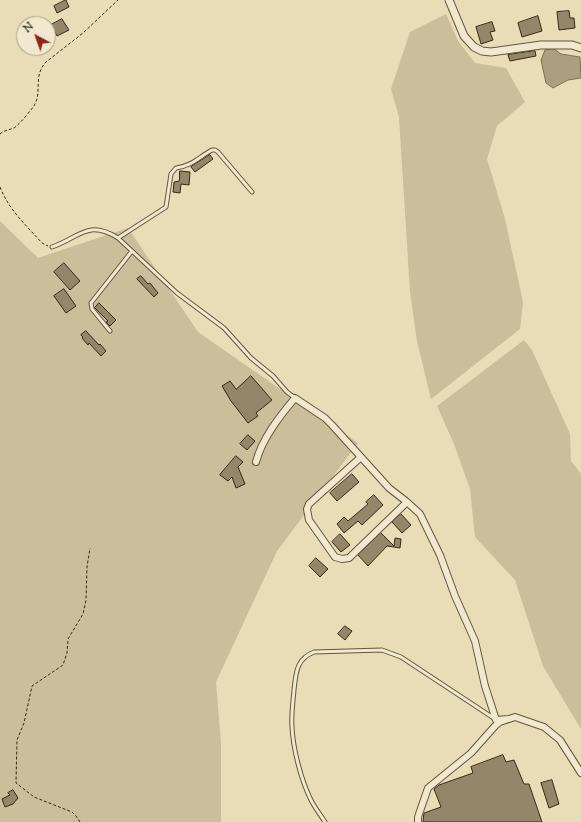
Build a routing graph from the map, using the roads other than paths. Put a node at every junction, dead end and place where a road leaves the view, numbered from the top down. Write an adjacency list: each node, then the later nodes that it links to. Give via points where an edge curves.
1 (449, 0): 2 (street, via 464,36 482,52 541,45 572,45)
2 (581, 48)
3 (252, 192): 4 (lane, via 218,152 212,150 194,162 176,168 171,174 166,207)
4 (118, 238): 5 (lane, via 90,230); 6 (lane)
5 (52, 247)
6 (132, 251): 7 (lane, via 91,303 92,309); 8 (lane, via 177,292 224,328 251,358)
7 (110, 331)
8 (295, 398): 9 (street, via 325,418); 10 (street, via 278,419 258,453)
9 (360, 457): 11 (street, via 389,488); 11 (street, via 309,504 307,509 309,520 336,557 349,558)
10 (256, 462)
11 (407, 502): 13 (street, via 420,514 427,527 475,641)
12 (509, 719): 13 (street); 14 (street, via 515,717 544,727 560,740); 16 (street, via 495,726 471,753 428,788)
13 (496, 720): 15 (lane, via 391,652 314,652 307,655 299,663 296,674 292,727 301,773 310,798)
14 (581, 772)
15 (325, 822)
16 (418, 822)

